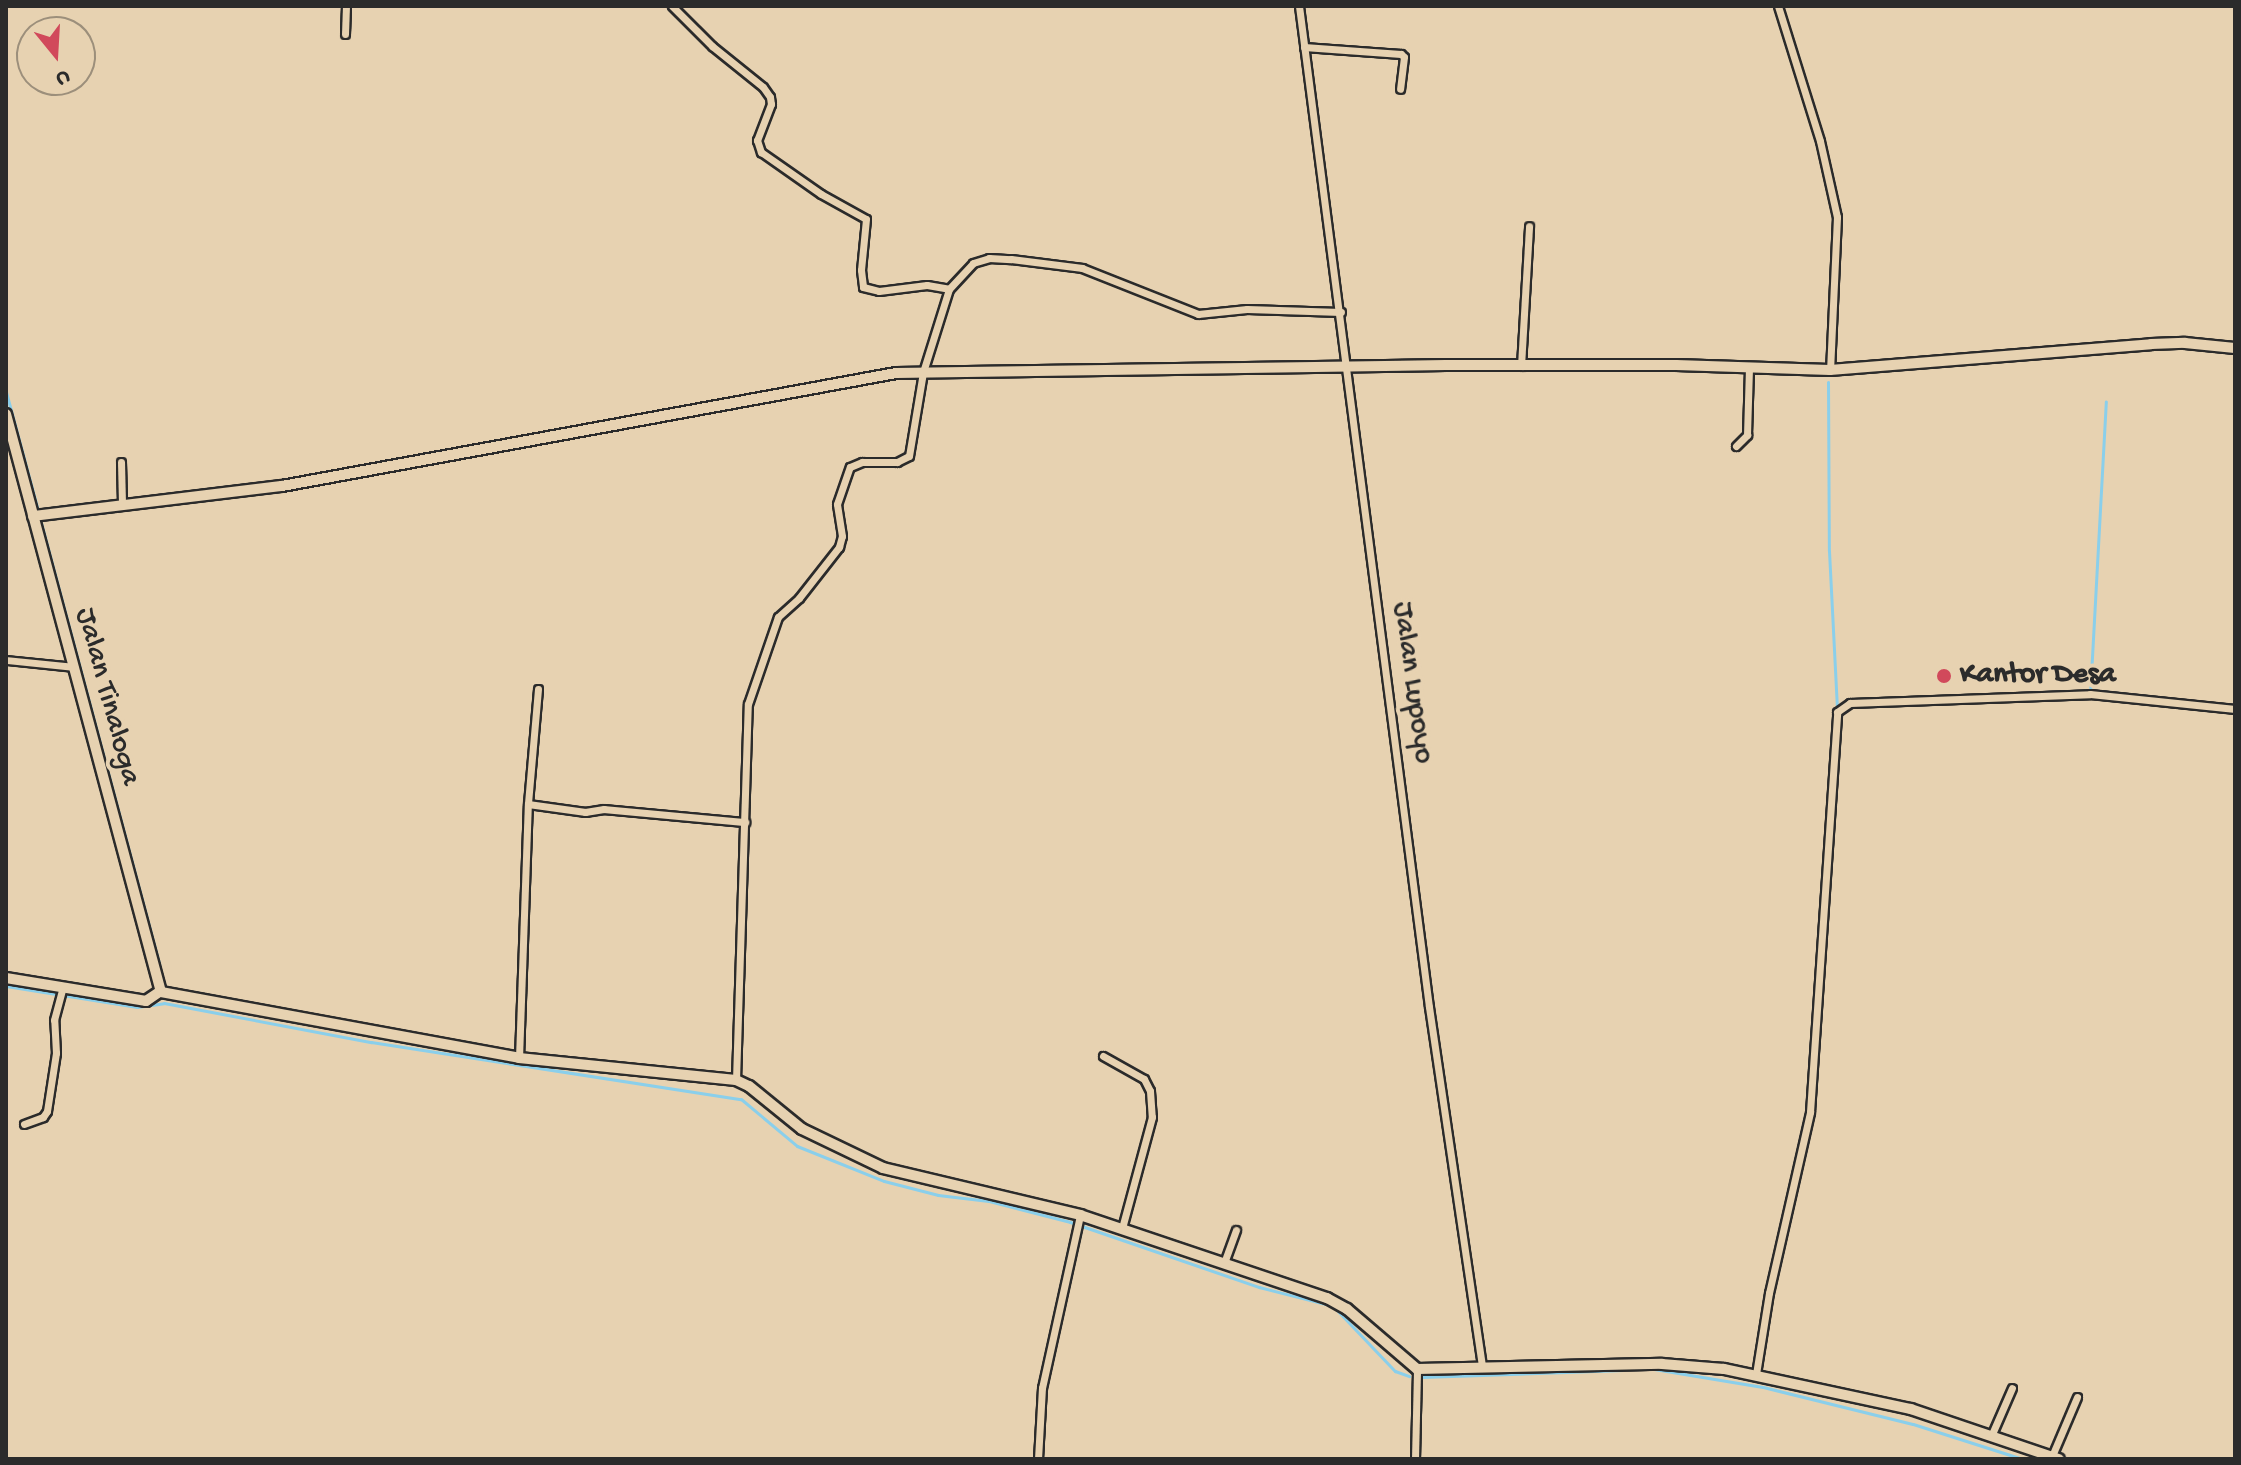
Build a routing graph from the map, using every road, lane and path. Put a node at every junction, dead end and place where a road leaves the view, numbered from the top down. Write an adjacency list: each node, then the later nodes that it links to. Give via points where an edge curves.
1 (346, 6): 5 (street)
2 (672, 6): 9 (street, via 770,97 757,140 761,152 866,219 863,287)
3 (1299, 6): 6 (street, Jalan Lupoyo)
4 (1778, 6): 15 (street, via 1820,141 1837,217)
5 (345, 34)
6 (1304, 47): 7 (street, via 1401,54); 10 (street, Jalan Lupoyo)
7 (1400, 89)
8 (1529, 226): 13 (street)
9 (949, 289): 10 (street, via 973,263 1011,259 1082,268 1198,314 1247,309); 16 (street)
10 (1341, 312): 12 (street, Jalan Lupoyo)
11 (2235, 348): 15 (street, via 2151,344)
12 (1342, 365): 13 (street); 16 (street); 39 (street, Jalan Lupoyo)
13 (1521, 366): 14 (street)
14 (1749, 367): 15 (street); 18 (street, via 1747,435)
15 (1830, 370)
16 (923, 372): 20 (street, via 856,379 282,486); 27 (street, via 909,456 850,467 837,504 839,547 772,628 748,704)
17 (6, 414): 21 (street, Jalan Tinaloga)
18 (1736, 446)
19 (121, 462): 20 (street)
20 (122, 504): 21 (street)
21 (33, 516): 23 (street, Jalan Tinaloga)
22 (6, 660): 23 (street)
23 (74, 667): 30 (street, Jalan Tinaloga)
24 (538, 689): 26 (street)
25 (2235, 709): 41 (street, via 2090,694 1850,703 1837,712 1810,1112)
26 (528, 804): 27 (street); 32 (street)
27 (745, 822): 33 (street)
28 (6, 978): 29 (street)
29 (61, 992): 30 (street); 34 (street, via 47,1111)
30 (161, 995): 32 (street)
31 (1103, 1056): 36 (street, via 1144,1079 1153,1116)
32 (519, 1058): 33 (street)
33 (736, 1080): 35 (street, via 802,1129 883,1168)
34 (24, 1124)
35 (1079, 1221): 36 (street); 46 (street, via 1042,1388)
36 (1123, 1223): 38 (street)
37 (1236, 1230): 38 (street)
38 (1225, 1259): 40 (street, via 1335,1302)
39 (1475, 1366): 40 (street); 41 (street, via 1662,1364)
40 (1417, 1369): 47 (street)
41 (1756, 1374): 44 (street, via 1882,1401)
42 (2012, 1388): 44 (street)
43 (2077, 1397): 45 (street)
44 (1992, 1434): 45 (street)
45 (2056, 1458)
46 (1038, 1459)
47 (1415, 1459)

